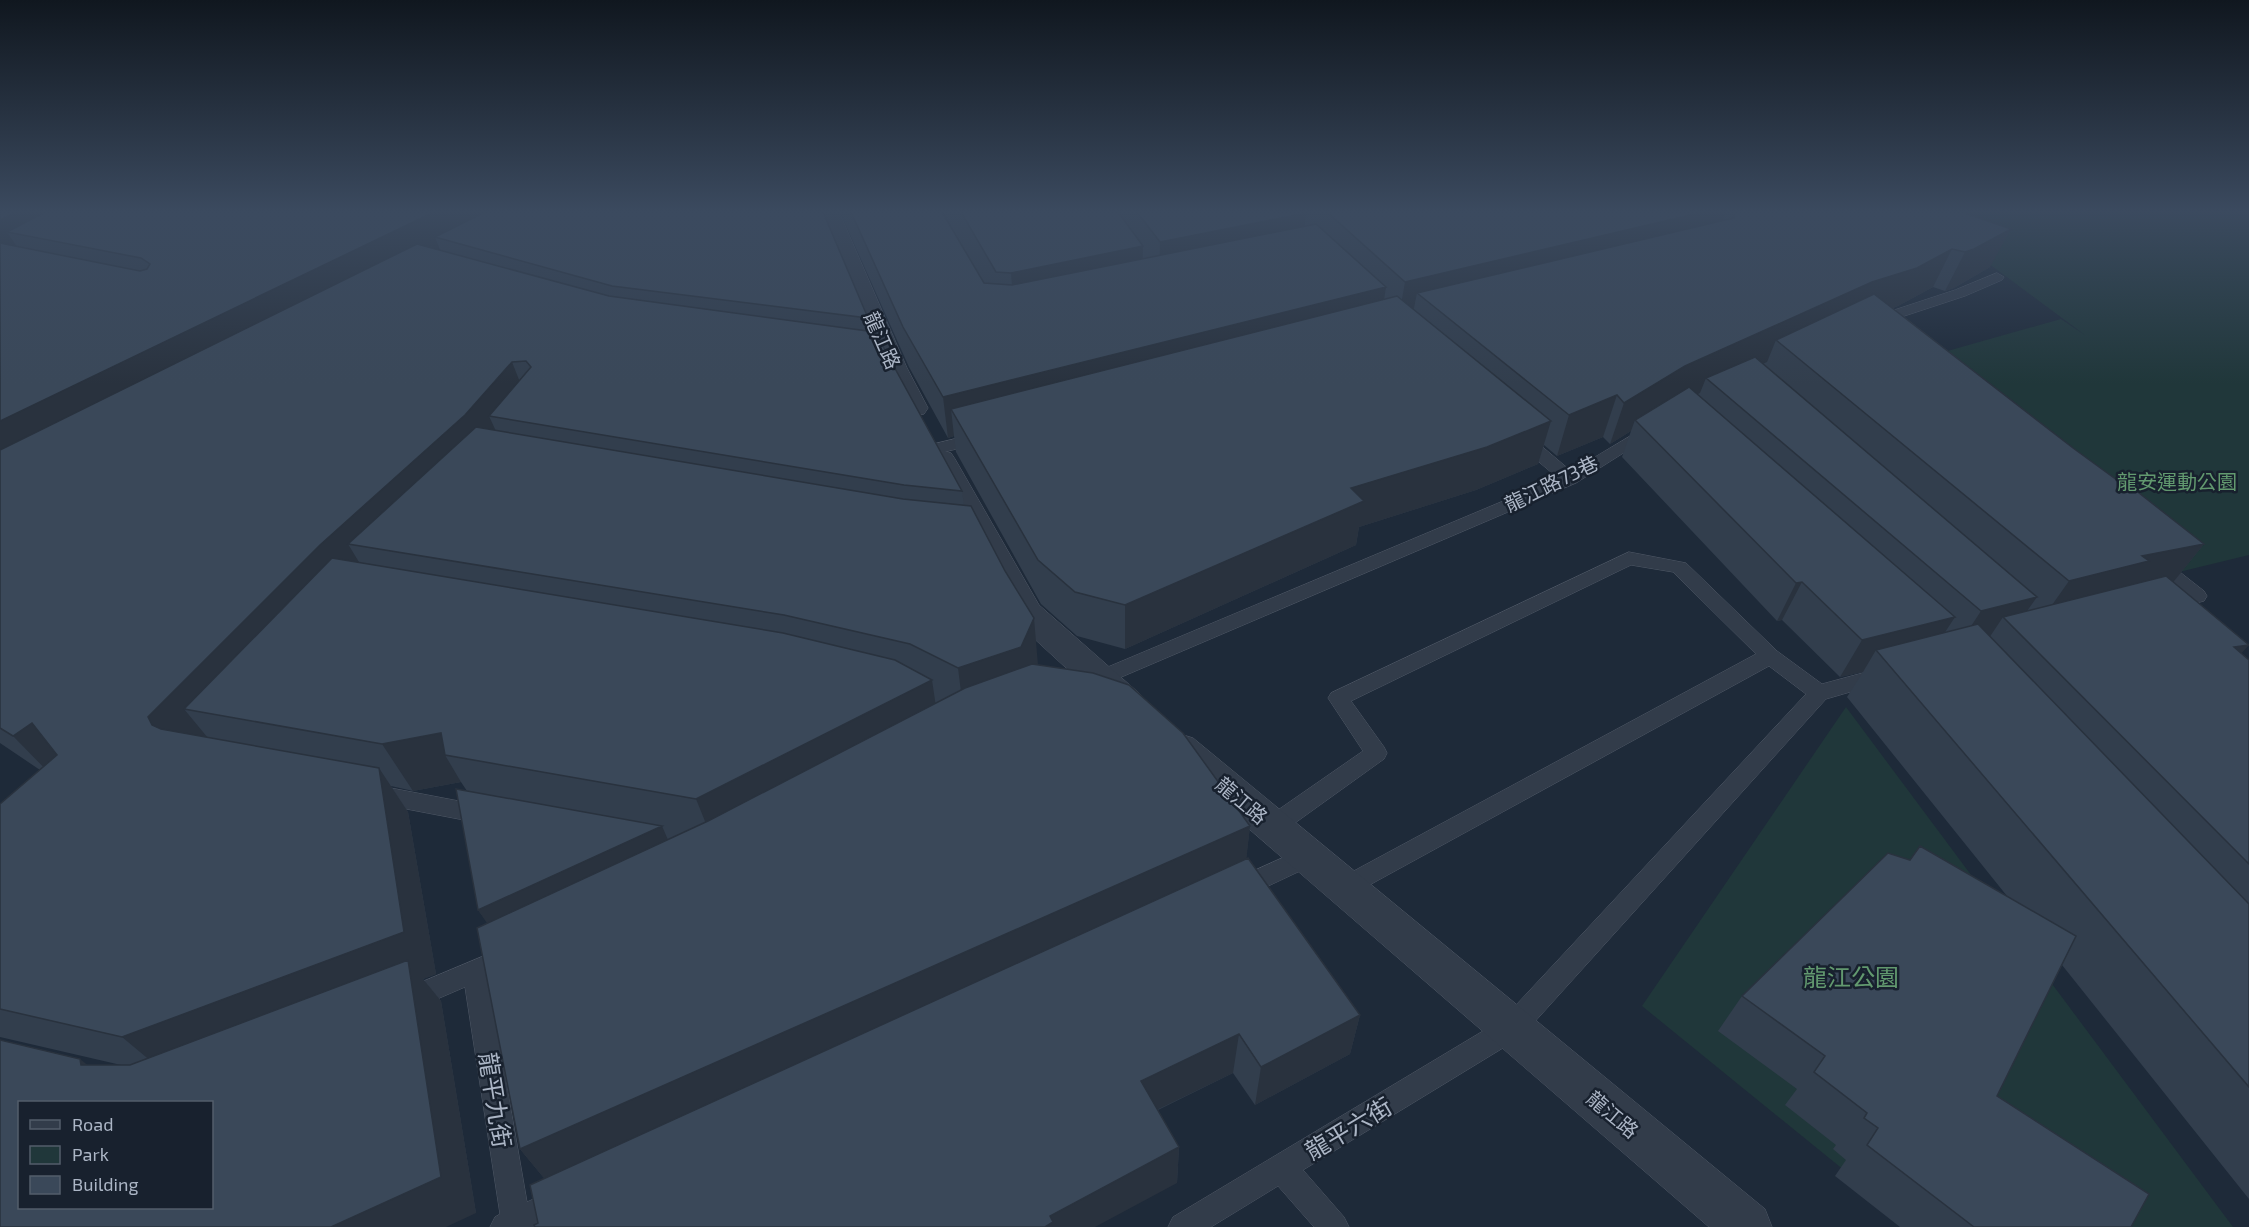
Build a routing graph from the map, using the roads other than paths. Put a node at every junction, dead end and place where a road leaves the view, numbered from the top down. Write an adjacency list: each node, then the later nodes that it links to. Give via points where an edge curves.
1 (848, 269): 7 (street, 龍江路, via 883,367)
2 (1997, 277): 3 (lane, via 1860,326)
3 (1878, 341)
4 (1667, 418): 8 (lane, 龍江路73巷)
5 (1508, 426): 8 (lane)
6 (993, 434): 7 (lane)
7 (936, 449): 13 (street, 龍江路, via 979,545)
8 (1570, 479): 13 (lane, 龍江路73巷)
9 (2141, 551): 10 (lane, via 2197,596)
10 (2141, 610)
11 (1770, 656): 14 (lane); 17 (lane, via 1679,567 1629,558 1338,698 1376,753); 19 (lane)
12 (1895, 673): 14 (lane)
13 (1083, 685): 17 (street, 龍江路)
14 (1819, 693): 24 (lane, 龍平六街)
15 (352, 790): 16 (lane)
16 (505, 819)
17 (1273, 826): 18 (street, 龍江路)
18 (1309, 856): 19 (street, 龍江路); 20 (lane)
19 (1345, 887): 24 (street, 龍江路)
20 (1211, 901)
21 (528, 948): 22 (lane)
22 (475, 973): 23 (lane); 27 (lane, 龍平九街)
23 (388, 1007)
24 (1512, 1028): 25 (lane, 龍平六街); 30 (street, 龍江路)
25 (1281, 1167): 28 (lane, 龍平六街); 29 (lane)
26 (581, 1192): 27 (lane)
27 (513, 1225)
28 (1183, 1227)
29 (1335, 1227)
30 (1747, 1227)

